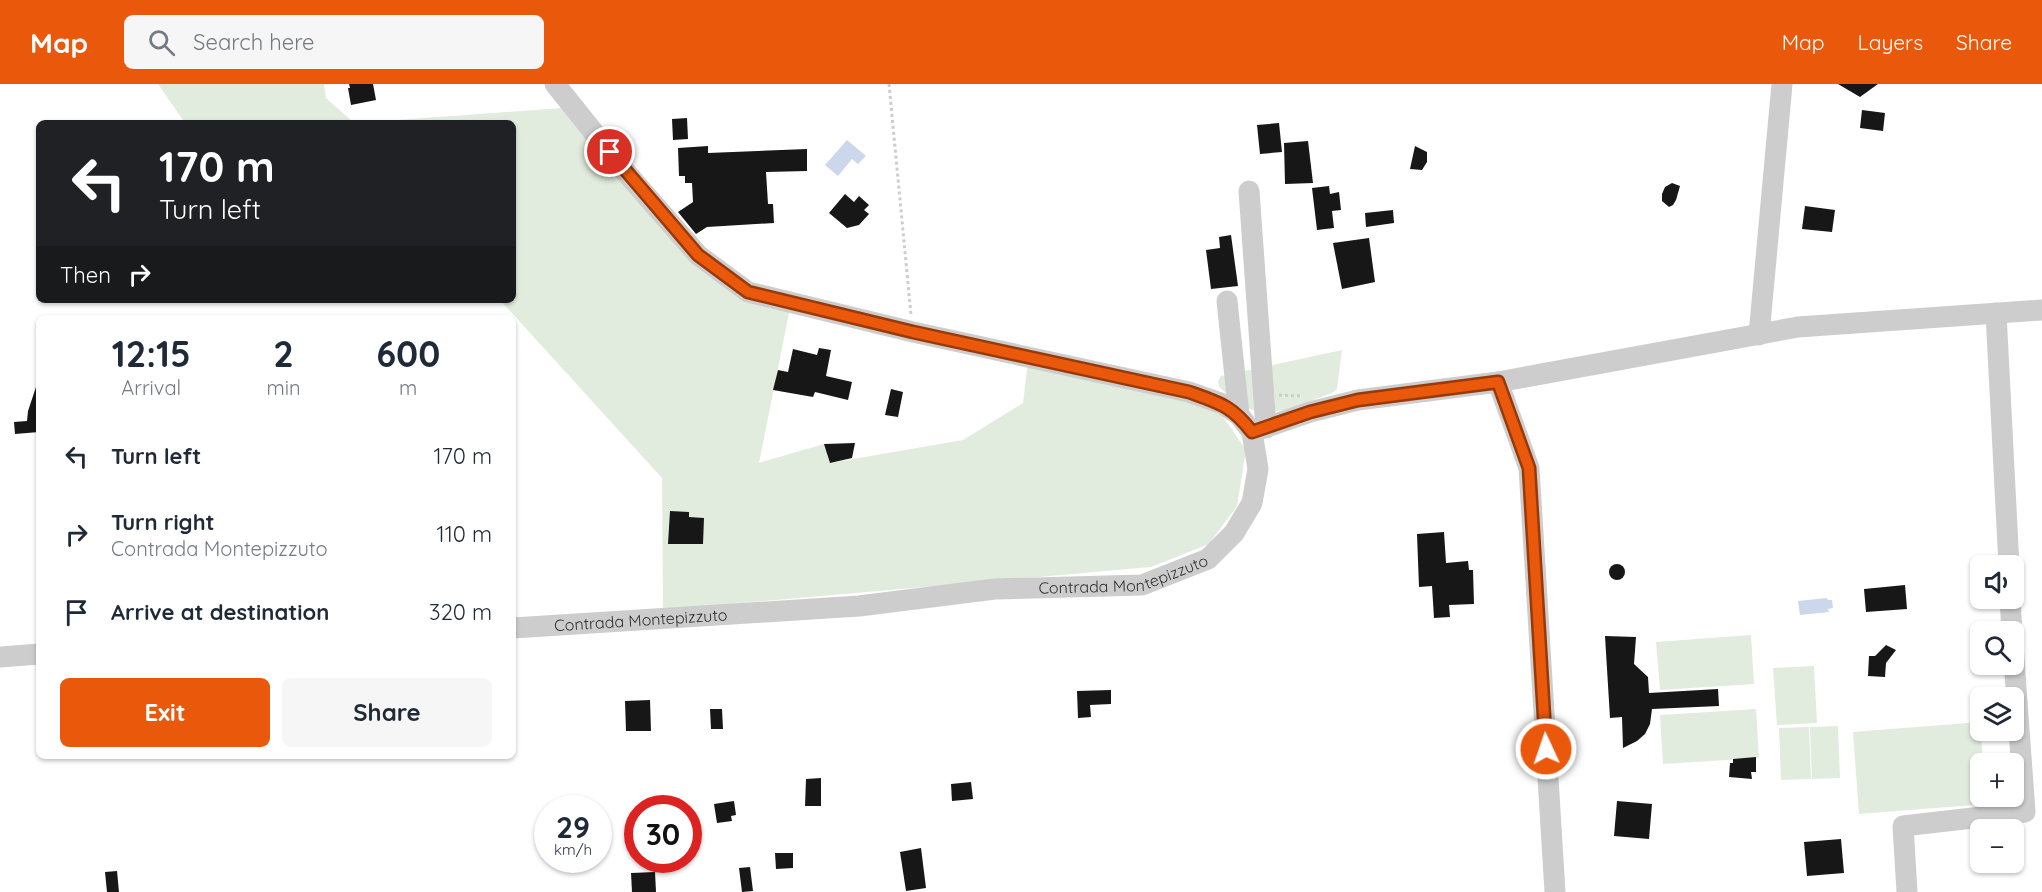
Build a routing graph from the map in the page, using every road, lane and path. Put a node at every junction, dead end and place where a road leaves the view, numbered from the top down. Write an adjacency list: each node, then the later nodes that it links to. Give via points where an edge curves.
1 (555, 84): 8 (street, Contrada Montepizzuto, via 698,255 748,292)
2 (889, 84): 8 (path)
3 (1782, 84): 9 (street)
4 (1249, 191): 12 (street)
5 (1227, 301): 11 (street)
6 (2042, 310): 7 (street)
7 (1996, 313): 9 (street, via 1798,327); 13 (street)
8 (913, 332): 11 (street, Contrada Montepizzuto, via 1189,392 1223,404)
9 (1759, 335): 10 (street)
10 (1498, 382): 12 (street, via 1358,400); 18 (street, via 1529,468)
11 (1239, 415): 12 (street, Contrada Montepizzuto)
12 (1259, 430): 14 (street, Contrada Montepizzuto, via 1252,503 1234,533 1208,559 1143,585 995,589 859,606)
13 (2008, 555)
14 (516, 628)
15 (36, 654): 16 (street)
16 (0, 657)
17 (2015, 675): 19 (street, via 2025,812 1903,826)
18 (1555, 892)
19 (1907, 892)

